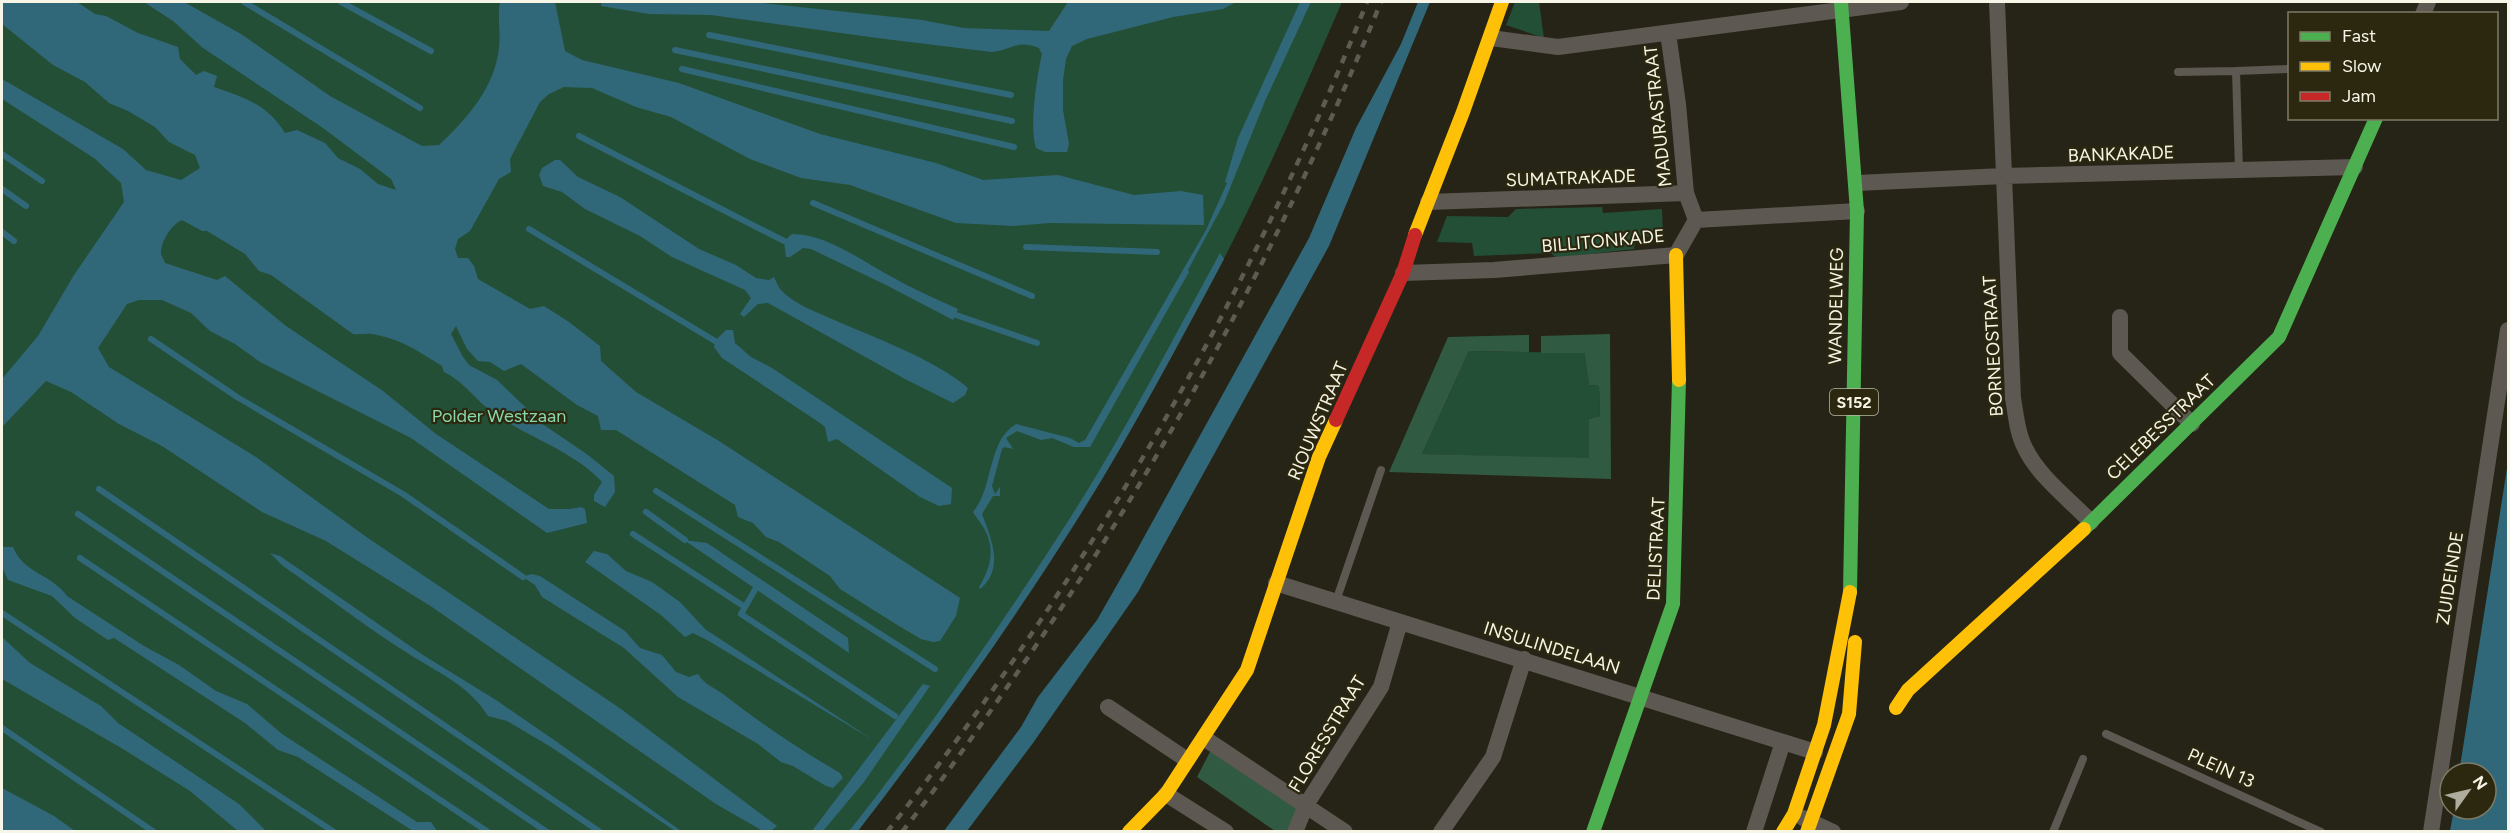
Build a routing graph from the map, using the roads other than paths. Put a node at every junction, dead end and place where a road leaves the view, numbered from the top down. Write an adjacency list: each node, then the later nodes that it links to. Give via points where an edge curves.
1 (1502, 2): 6 (street, RIOUWSTRAAT)
2 (1901, 2): 4 (street)
3 (1997, 2): 13 (street)
4 (1841, 5): 5 (street); 14 (street, WANDELWEG / S152)
5 (1668, 33): 6 (street, via 1558,47); 15 (street, MADURASTRAAT)
6 (1491, 38): 16 (street, RIOUWSTRAAT)
7 (2288, 69): 9 (lane)
8 (2178, 72): 9 (lane)
9 (2236, 72): 12 (lane)
10 (2375, 120): 11 (street, CELEBESSTRAAT)
11 (2355, 167): 12 (street, BANKAKADE); 23 (street, CELEBESSTRAAT, via 2279,337)
12 (2239, 170): 13 (street, BANKAKADE)
13 (2003, 176): 14 (street, BANKAKADE); 25 (street, BORNEOSTRAAT, via 2017,424 2024,447 2037,467)
14 (1857, 183): 17 (street, WANDELWEG / S152)
15 (1686, 193): 16 (street, SUMATRAKADE); 18 (street)
16 (1428, 202): 20 (street, RIOUWSTRAAT)
17 (1857, 211): 18 (street); 27 (street, WANDELWEG / S152)
18 (1696, 220): 19 (street, BILLITONKADE)
19 (1676, 255): 20 (street, BILLITONKADE); 31 (street, DELISTRAAT, via 1679,352 1673,604)
20 (1403, 273): 26 (street, RIOUWSTRAAT, via 1319,457)
21 (2120, 317): 23 (street, via 2121,353)
22 (2508, 330): 55 (street, ZUIDEINDE)
23 (2192, 424): 25 (street, CELEBESSTRAAT)
24 (1381, 470): 28 (lane)
25 (2091, 522): 33 (street, CELEBESSTRAAT, via 1908,690)
26 (1276, 584): 28 (street, INSULINDELAAN); 35 (street, RIOUWSTRAAT, via 1246,670)
27 (1850, 593): 37 (street, WANDELWEG / S152); 43 (street, S152, via 1855,633 1849,714)
28 (1336, 601): 29 (street, INSULINDELAAN)
29 (1400, 622): 30 (street, INSULINDELAAN); 41 (street, FLORESSTRAAT, via 1381,687)
30 (1524, 659): 31 (street, INSULINDELAAN); 48 (street, via 1492,757)
31 (1642, 697): 36 (street, INSULINDELAAN); 49 (street, DELISTRAAT, via 1631,717)
32 (1107, 707): 39 (street)
33 (1896, 708)
34 (2106, 734): 54 (lane, PLEIN 13)
35 (1204, 738): 39 (street, RIOUWSTRAAT); 41 (street)
36 (1784, 742): 37 (street, INSULINDELAAN); 50 (street)
37 (1815, 752): 42 (street, S152)
38 (2083, 759): 53 (lane)
39 (1187, 760): 40 (street, RIOUWSTRAAT)
40 (1166, 794): 44 (street, RIOUWSTRAAT); 45 (street)
41 (1306, 805): 46 (street, FLORESSTRAAT); 47 (street)
42 (1794, 814): 43 (street); 51 (street, S152)
43 (1808, 826): 52 (street)
44 (1129, 831)
45 (1226, 831)
46 (1295, 831)
47 (1345, 831)
48 (1441, 831)
49 (1593, 831)
50 (1754, 831)
51 (1783, 831)
52 (1833, 831)
53 (2052, 831)
54 (2321, 831)
55 (2431, 831)

